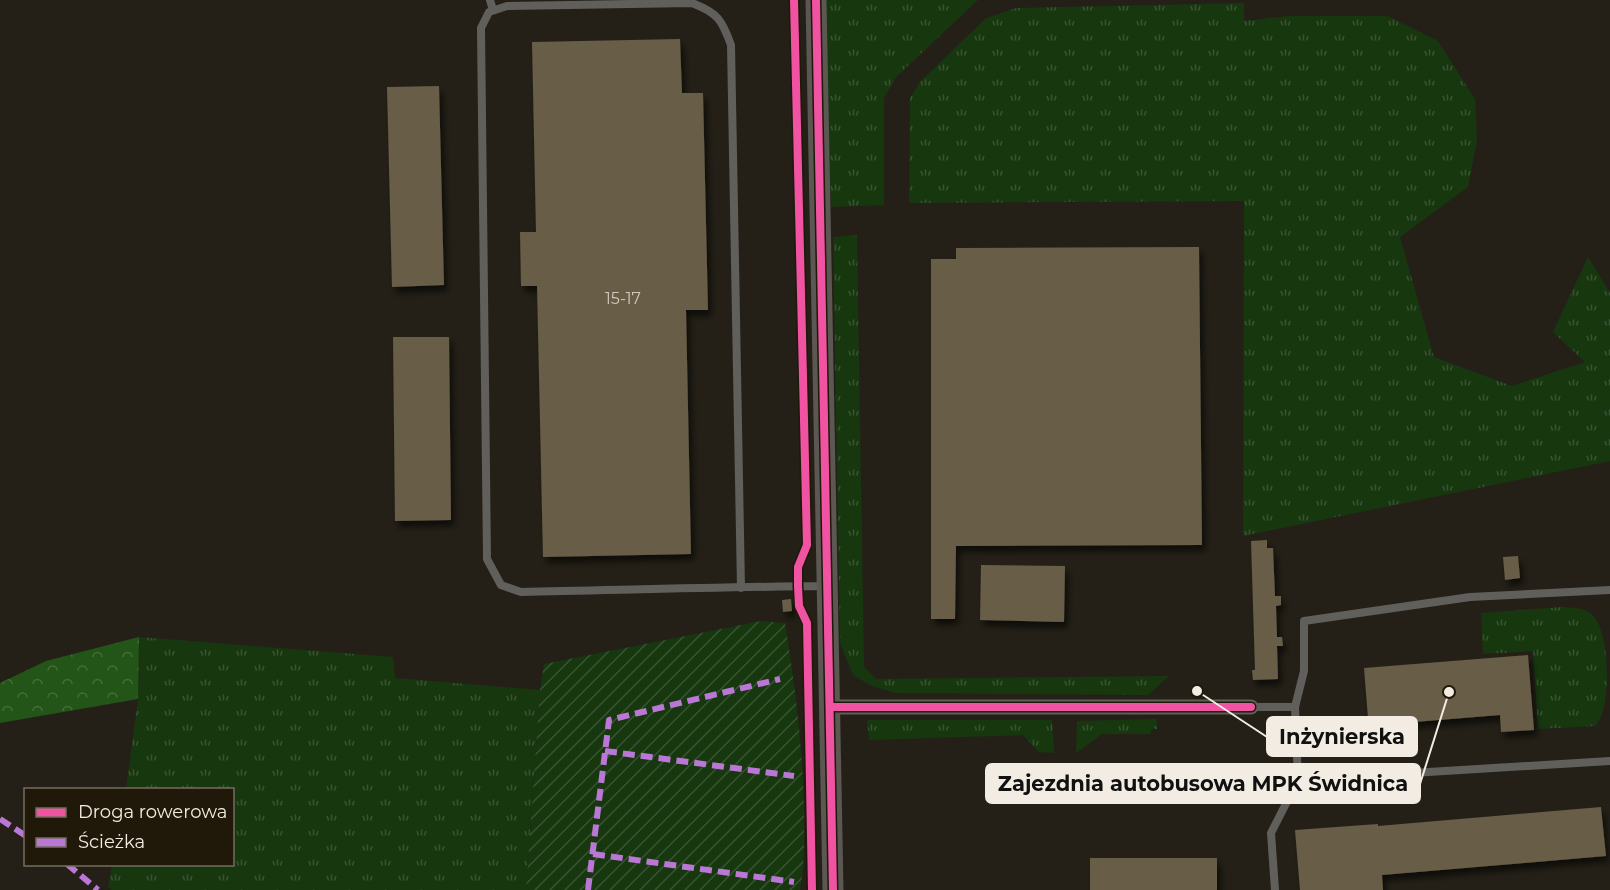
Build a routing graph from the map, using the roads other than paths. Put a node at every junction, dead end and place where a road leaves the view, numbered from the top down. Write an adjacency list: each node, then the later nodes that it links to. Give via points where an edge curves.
1 (490, 0): 3 (lane)
2 (816, 0): 4 (street)
3 (493, 10): 5 (lane, via 507,6 692,3 711,10 724,24 731,45); 5 (lane, via 481,28 487,560 501,585 521,592)
4 (826, 586): 5 (lane); 7 (street)
5 (741, 588)
6 (1610, 590): 9 (lane, via 1470,597 1304,621 1304,671)
7 (830, 707): 8 (street); 12 (street)
8 (1251, 707): 9 (lane)
9 (1295, 707): 11 (lane)
10 (1610, 761): 11 (lane)
11 (1298, 780): 13 (lane, via 1271,833)
12 (833, 890)
13 (1275, 890)

